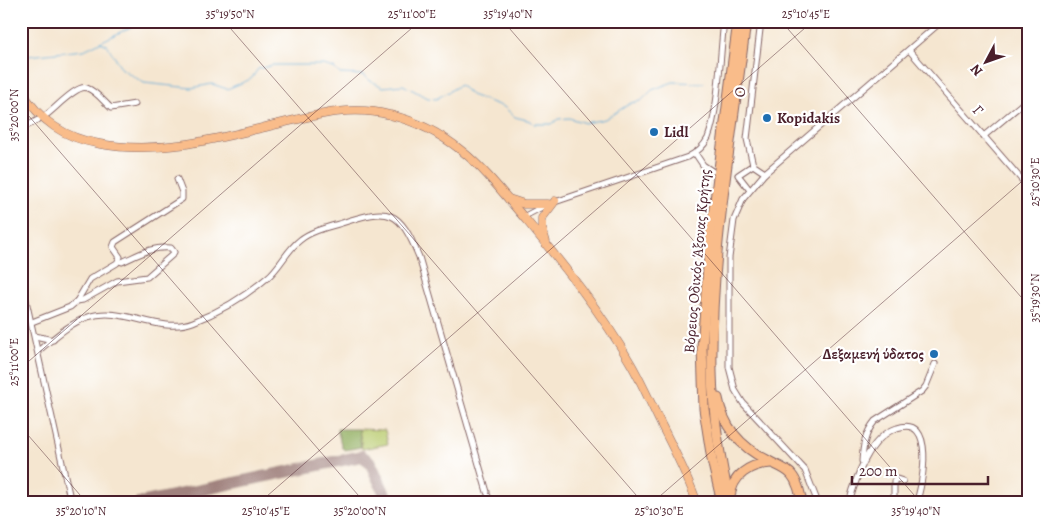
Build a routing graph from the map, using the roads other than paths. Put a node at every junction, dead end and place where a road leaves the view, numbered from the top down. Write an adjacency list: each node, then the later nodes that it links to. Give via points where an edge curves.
1 (724, 21): 14 (street, via 709,135)
2 (738, 21): 34 (highway, Βόρειος Οδικός Άξονας Κρήτης, via 710,239 702,348 704,409)
3 (746, 21): 28 (highway, Βόρειος Οδικός Άξονας Κρήτης)
4 (761, 21): 15 (street, Ο, via 747,140)
5 (942, 21): 6 (street)
6 (909, 50): 13 (street, Γ); 17 (street)
7 (22, 91): 21 (main road, via 48,123 62,133 96,144 136,149 184,145 335,112 356,110 392,115 452,143)
8 (1028, 99): 13 (street)
9 (135, 104): 10 (street, via 111,108 88,88 81,88 73,91)
10 (46, 115)
11 (38, 120): 12 (street)
12 (21, 129)
13 (985, 135): 19 (street, Γ)
14 (695, 153): 16 (street); 22 (street)
15 (753, 165): 17 (street); 20 (street, via 736,175)
16 (712, 171)
17 (765, 172): 20 (street)
18 (177, 179): 25 (street, via 182,199 115,242 113,247)
19 (1028, 187)
20 (749, 189): 45 (street, via 735,216 729,258 730,375 746,408 806,470)
21 (507, 198): 22 (main road, via 524,204); 23 (main road)
22 (552, 203): 23 (street); 24 (main road, via 542,218)
23 (523, 217): 24 (main road)
24 (549, 248): 40 (main road, via 631,364)
25 (119, 261): 27 (street, via 90,280); 27 (street, via 161,247 174,252 147,277 117,281)
26 (21, 278): 29 (street)
27 (76, 301): 29 (street, via 70,307)
28 (714, 302): 36 (highway, via 717,386 722,415 741,444); 43 (highway, Βόρειος Οδικός Άξονας Κρήτης, via 712,373)
29 (32, 322): 30 (street)
30 (35, 336): 31 (street); 32 (street)
31 (53, 340): 32 (street); 39 (street, via 80,321 101,314 190,323 229,304 263,281 302,239 369,214 385,213 404,227 419,257)
32 (38, 351): 38 (street)
33 (935, 364): 35 (street, via 922,391 871,426 863,446)
34 (712, 460): 41 (highway); 42 (highway, Βόρειος Οδικός Άξονας Κρήτης)
35 (862, 462): 46 (street); 48 (street, via 896,428 915,429 926,457)
36 (771, 463): 43 (highway, via 759,463 743,472 732,487); 44 (highway, via 790,473 796,481)
37 (903, 481): 47 (street, via 897,479 894,482)
38 (71, 503)
39 (490, 503)
40 (697, 503)
41 (715, 503)
42 (722, 503)
43 (730, 503)
44 (802, 503)
45 (818, 503)
46 (849, 503)
47 (894, 503)
48 (916, 503)

